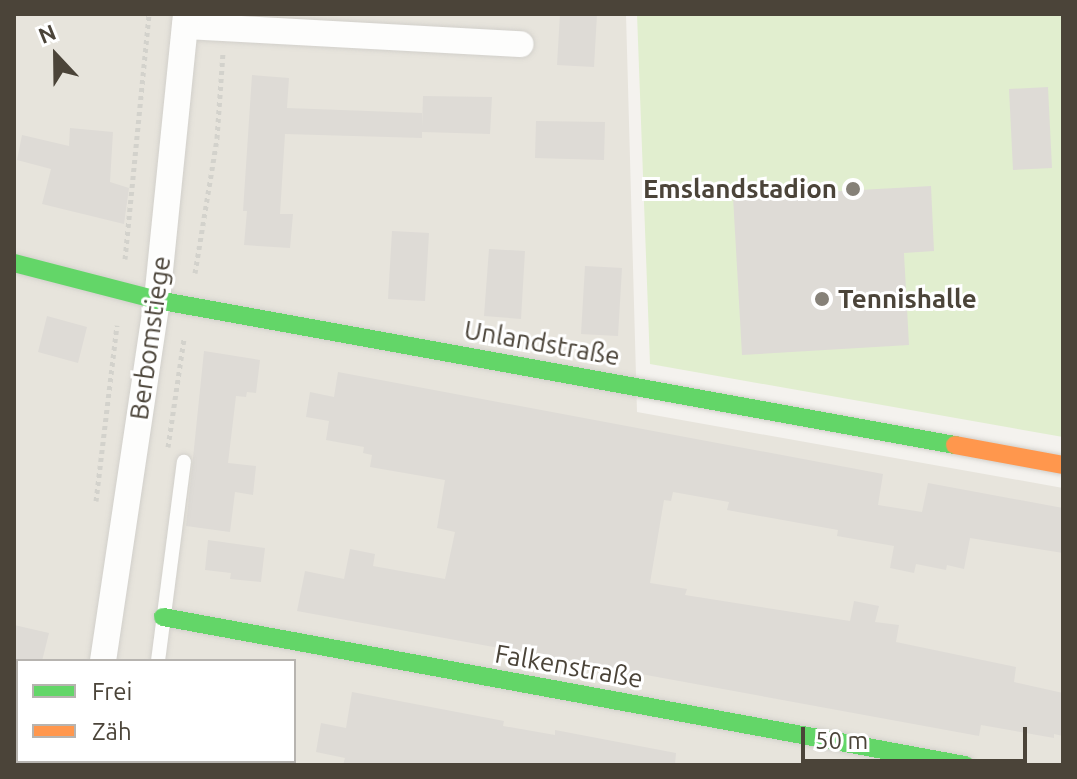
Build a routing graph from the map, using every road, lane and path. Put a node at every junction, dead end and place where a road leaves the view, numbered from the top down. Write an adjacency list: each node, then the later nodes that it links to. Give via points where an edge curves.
1 (149, 14): 5 (path, Berbomstiege)
2 (185, 20): 3 (street); 6 (street, Berbomstiege)
3 (521, 44)
4 (14, 263): 5 (street, Unlandstraße)
5 (122, 290): 6 (street, Unlandstraße); 9 (path, Berbomstiege)
6 (157, 300): 8 (street, Unlandstraße); 11 (street, Berbomstiege)
7 (184, 462): 10 (lane)
8 (1063, 465)
9 (95, 507)
10 (163, 617): 12 (lane); 13 (street, Falkenstraße)
11 (103, 659)
12 (158, 659)
13 (965, 765)

